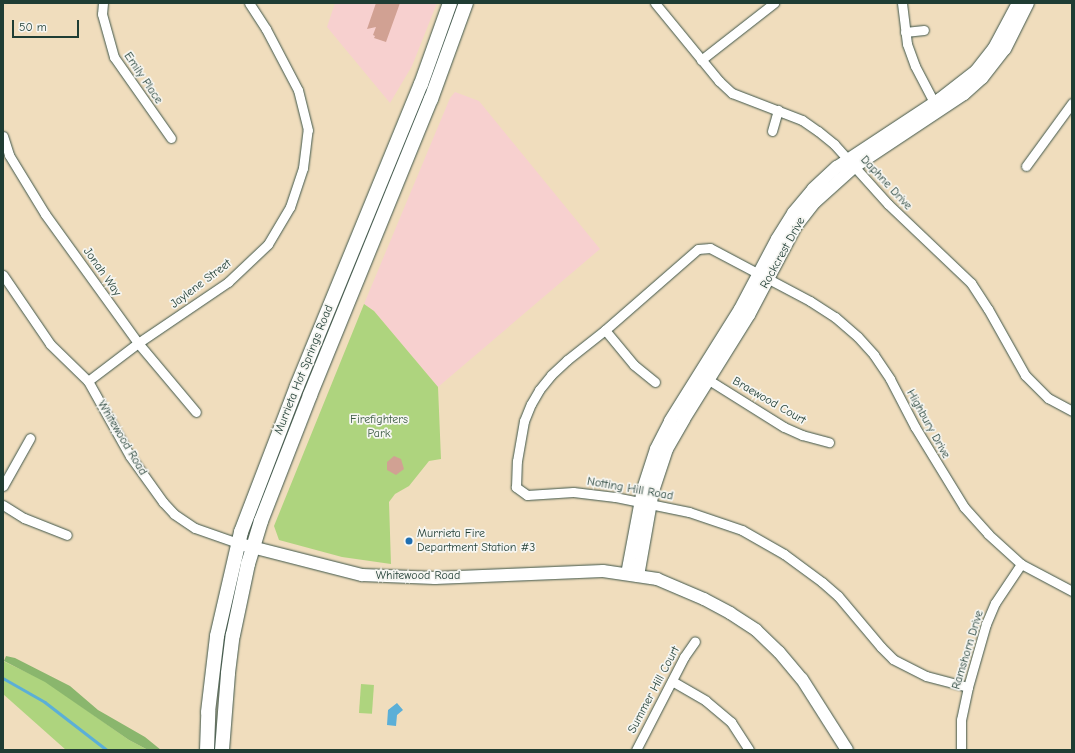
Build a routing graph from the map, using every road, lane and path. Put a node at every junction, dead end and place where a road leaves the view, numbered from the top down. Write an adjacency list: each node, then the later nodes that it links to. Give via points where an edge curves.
1 (103, 3): 19 (street, Emily Place, via 102,14 114,57)
2 (249, 3): 26 (street, Jaylene Street, via 266,29 298,90 308,130 303,168 290,207 268,244 228,282)
3 (450, 3): 13 (main road, Murrieta Hot Springs Road)
4 (466, 3): 22 (main road, Murrieta Hot Springs Road)
5 (655, 3): 12 (street, Daphne Drive)
6 (774, 3): 12 (street)
7 (902, 3): 11 (street)
8 (1018, 3): 15 (street, Rockcrest Drive, via 987,58)
9 (1028, 3): 15 (street, Rockcrest Drive, via 998,60 964,94)
10 (924, 30): 11 (street)
11 (905, 32): 15 (street, via 915,66)
12 (701, 60): 16 (street, Daphne Drive, via 732,93)
13 (421, 84): 22 (main road, via 425,89 424,101 399,166); 38 (main road, Murrieta Hot Springs Road, via 297,386)
14 (1072, 103): 21 (street)
15 (937, 107): 20 (street, Rockcrest Drive)
16 (778, 110): 17 (street); 20 (street, Daphne Drive, via 818,130)
17 (772, 131)
18 (3, 136): 26 (street, Jonah Way, via 9,155 45,214)
19 (171, 138)
20 (851, 164): 23 (street, Rockcrest Drive, via 826,176 801,203 784,227); 30 (street, Daphne Drive, via 888,204 971,283 1025,375 1048,398)
21 (1026, 166)
22 (401, 171): 39 (main road, Murrieta Hot Springs Road, via 310,395)
23 (764, 276): 25 (street, Notting Hill Road, via 710,248 698,250); 27 (street, Rockcrest Drive, via 748,315); 40 (street, Highbury Drive, via 835,317 858,337 890,379 964,507 988,534)
24 (4, 279): 28 (street, Whitewood Road, via 50,344)
25 (605, 330): 29 (street, via 634,365); 35 (street, Notting Hill Road, via 551,375 531,404 524,420 517,461 516,487 527,495 579,493)
26 (138, 343): 28 (street, Jaylene Street); 31 (street, Jonah Way)
27 (704, 377): 33 (street, Braewood Court, via 784,427); 35 (street, Rockcrest Drive, via 667,449)
28 (88, 381): 38 (street, Whitewood Road, via 130,456 174,514 195,528)
29 (655, 382)
30 (1072, 411)
31 (196, 412)
32 (30, 438): 34 (street)
33 (829, 442)
34 (3, 486)
35 (645, 503): 41 (street, Rockcrest Drive); 45 (street, Notting Hill Road, via 706,517 761,540 803,567 832,591 894,659 926,676)
36 (3, 505): 37 (street, via 24,518)
37 (67, 535)
38 (238, 543): 39 (street, Whitewood Road); 46 (main road, Murrieta Hot Springs Road, via 224,600 213,663)
39 (253, 547): 41 (street, Whitewood Road, via 362,575 395,578 565,571 603,571); 47 (main road, Murrieta Hot Springs Road, via 233,635)
40 (1022, 564): 42 (street, Highbury Drive); 45 (street, Ramshorn Drive, via 1005,586 992,610)
41 (633, 575): 50 (street, Whitewood Road, via 657,580 704,599 756,630 802,679)
42 (1072, 591)
43 (694, 641): 44 (street, Summer Hill Court)
44 (672, 681): 48 (street, Summer Hill Court); 49 (street, via 706,701 731,722)
45 (968, 687): 51 (street, Ramshorn Drive, via 961,720)
46 (207, 750)
47 (222, 750)
48 (636, 750)
49 (749, 750)
50 (847, 750)
51 (961, 750)

